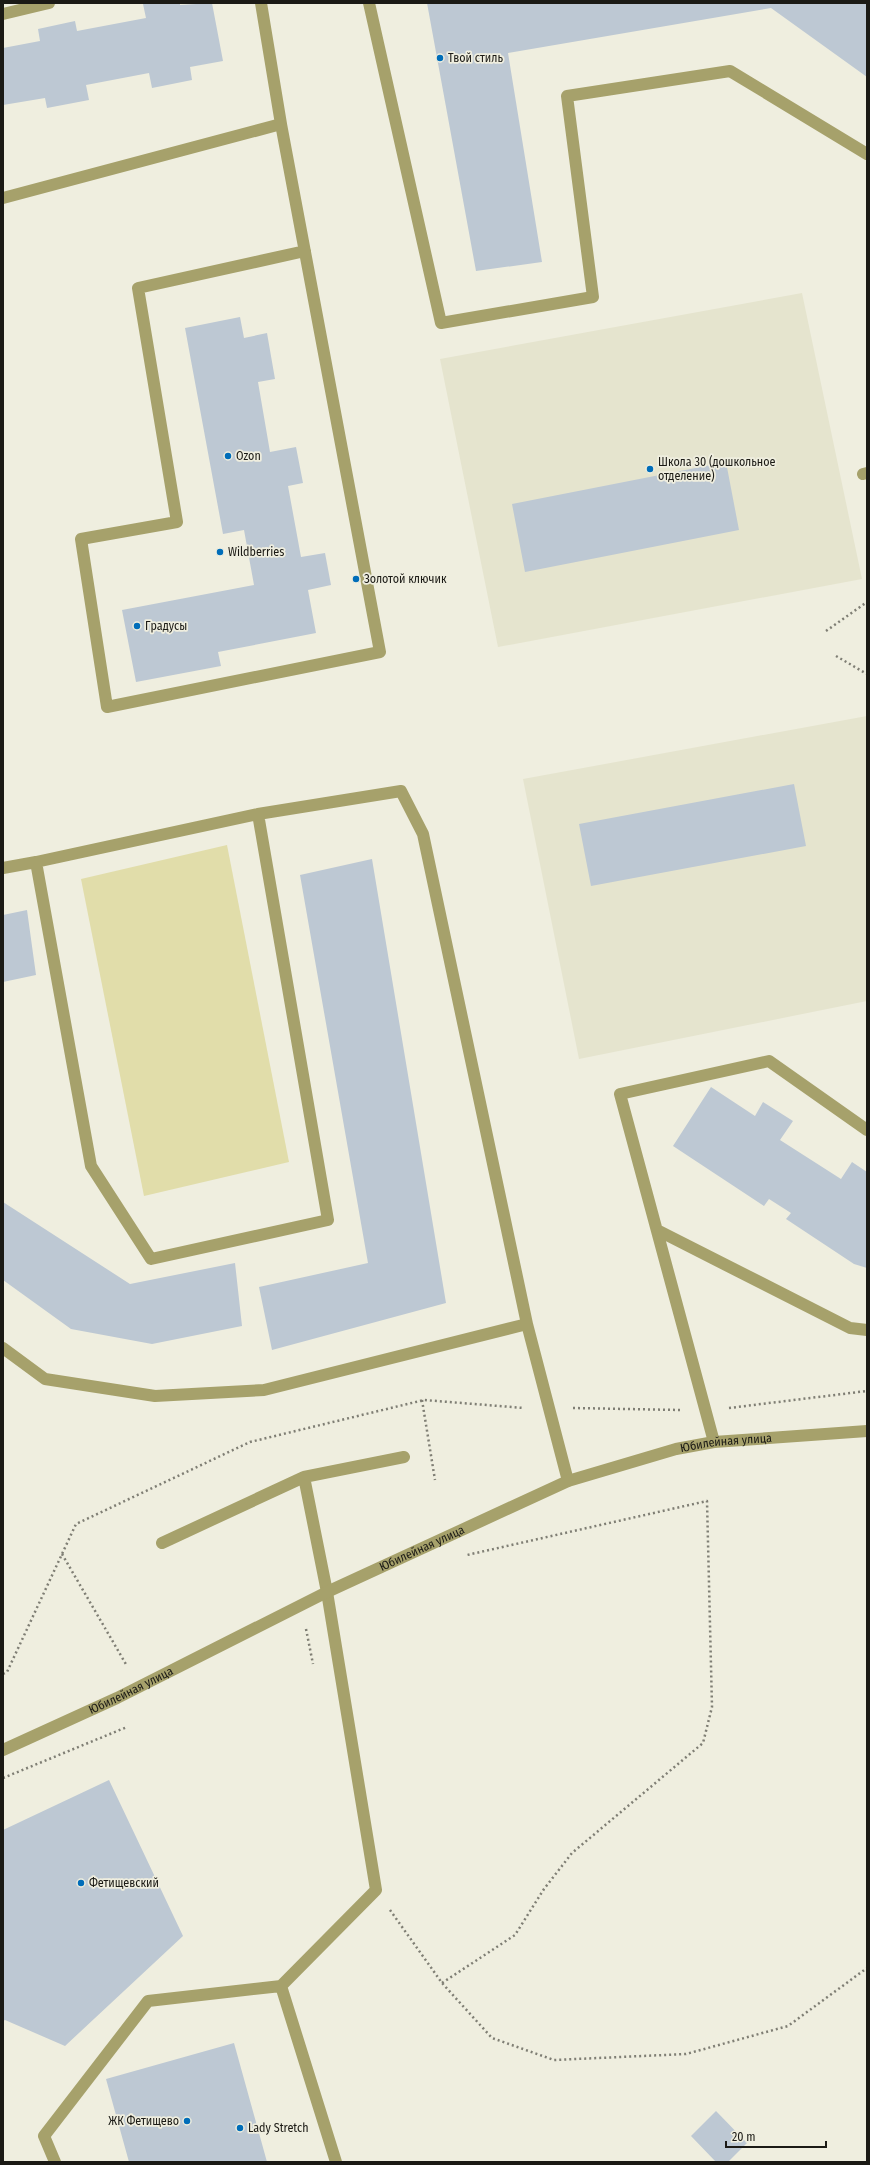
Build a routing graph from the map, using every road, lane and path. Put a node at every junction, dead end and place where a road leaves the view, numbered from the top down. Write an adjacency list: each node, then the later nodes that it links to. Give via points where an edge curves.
1 (49, 3): 4 (street)
2 (261, 3): 5 (street)
3 (369, 3): 6 (street, via 441,323 593,297 567,96 730,71)
4 (3, 14)
5 (281, 124): 7 (street); 8 (street)
6 (867, 154)
7 (3, 198)
8 (305, 251): 8 (street, via 380,652 107,707 80,539 176,522 138,288)
9 (867, 602): 10 (path)
10 (826, 631)
11 (836, 656): 12 (path)
12 (867, 674)
13 (258, 814): 14 (street); 14 (street, via 328,1220 150,1259 92,1166); 18 (street, via 400,791 419,827 425,842)
14 (36, 862): 15 (street)
15 (3, 868)
16 (867, 1130): 17 (street, via 769,1061 620,1094)
17 (657, 1230): 19 (street, via 850,1328); 24 (street)
18 (527, 1324): 20 (street, via 264,1390 155,1396 45,1379); 30 (street)
19 (867, 1330)
20 (3, 1348)
21 (867, 1391): 24 (path)
22 (422, 1400): 29 (path)
23 (605, 1408): 24 (path)
24 (706, 1410): 26 (street)
25 (867, 1431): 26 (street, Юбилейная улица)
26 (714, 1442): 30 (street, Юбилейная улица, via 676,1449)
27 (404, 1458): 28 (street)
28 (304, 1477): 31 (street); 34 (street)
29 (435, 1480)
30 (568, 1481): 34 (street, Юбилейная улица)
31 (162, 1543)
32 (62, 1554): 37 (path, via 123,1657)
33 (459, 1557): 43 (path, via 707,1501 712,1707 703,1743 572,1853 544,1889 515,1935)
34 (327, 1592): 35 (street); 37 (street, Юбилейная улица)
35 (330, 1612): 36 (path, via 306,1628); 41 (street)
36 (314, 1671)
37 (137, 1689): 39 (street, Юбилейная улица)
38 (127, 1727): 40 (path)
39 (3, 1750)
40 (3, 1778)
41 (376, 1890): 43 (path); 44 (street)
42 (867, 1968): 43 (path, via 788,2026 686,2054 554,2060 492,2038)
43 (442, 1983)
44 (281, 1986): 45 (street, via 148,2001 44,2136); 46 (street)
45 (55, 2162)
46 (336, 2162)

